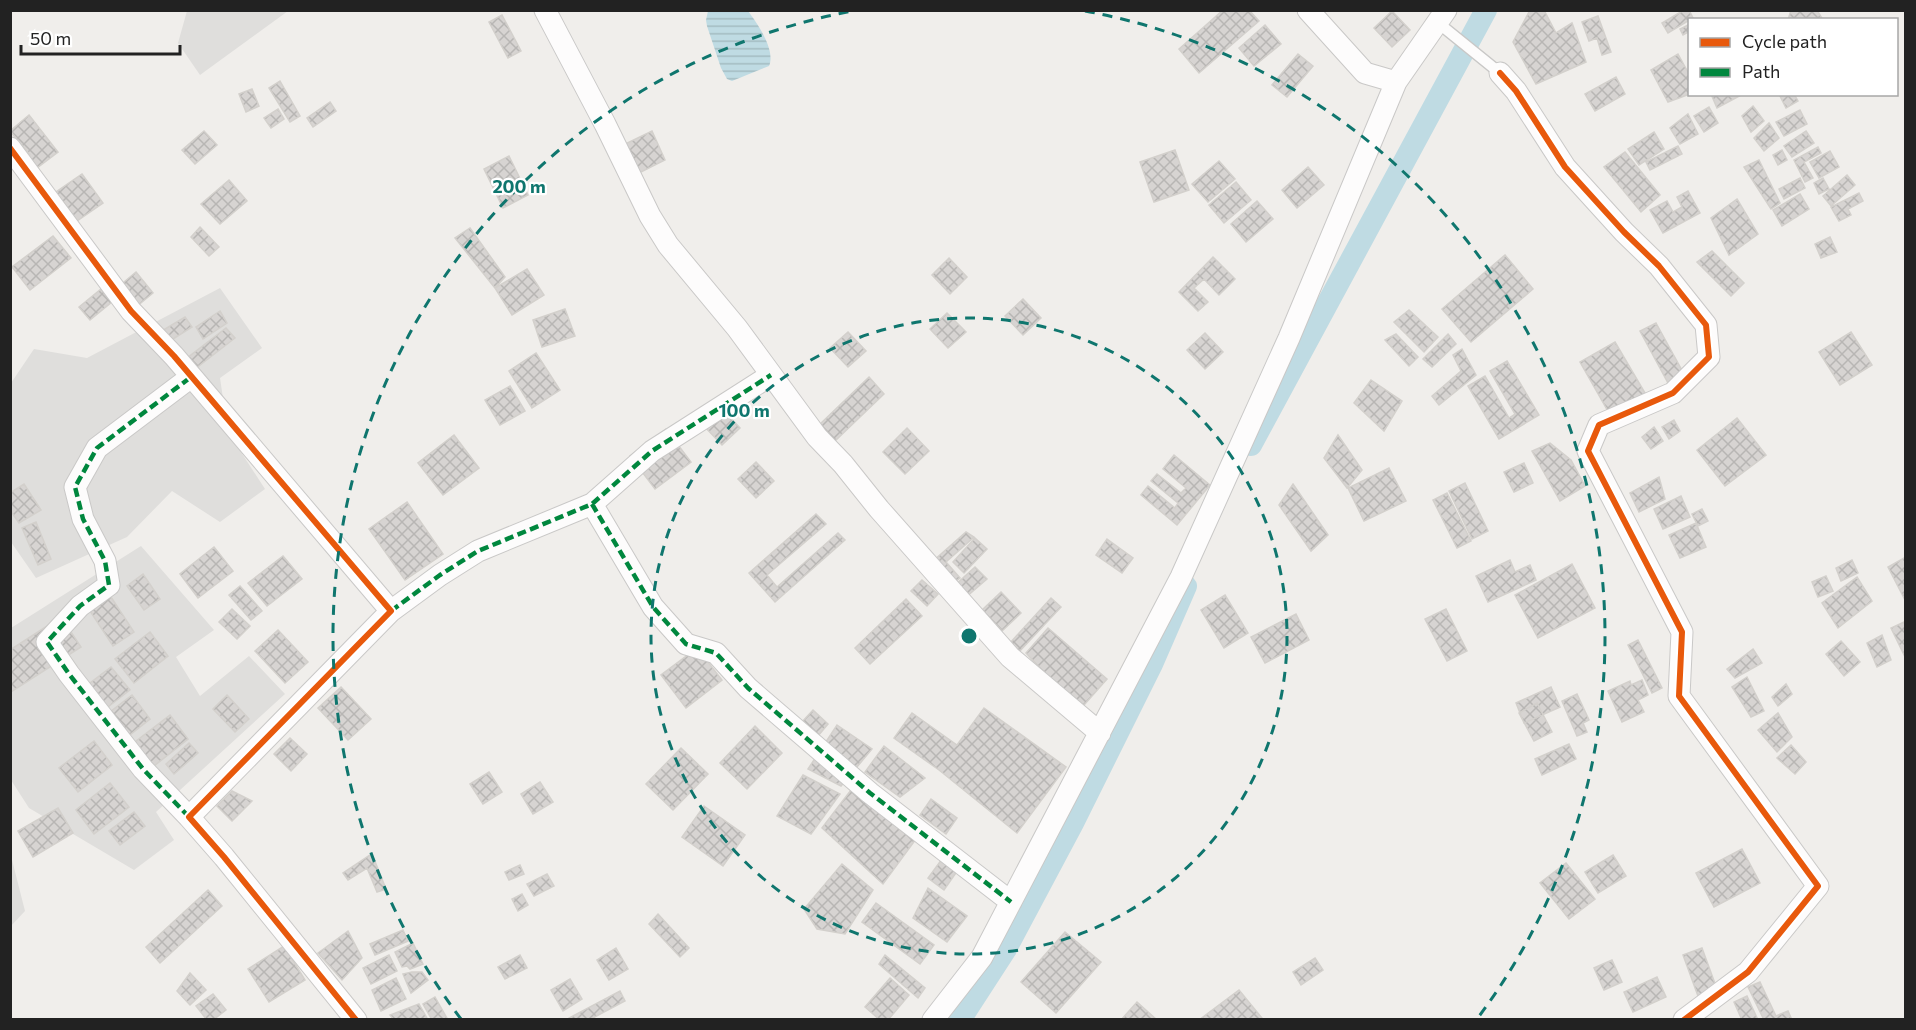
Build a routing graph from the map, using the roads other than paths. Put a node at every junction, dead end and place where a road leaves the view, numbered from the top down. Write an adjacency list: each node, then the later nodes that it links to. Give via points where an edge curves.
1 (545, 10): 7 (street, via 668,246)
2 (1308, 10): 5 (street, via 1365,73)
3 (1444, 21): 4 (lane); 5 (street)
4 (1500, 73): 16 (street, via 1565,167 1659,266 1706,325 1709,357 1673,393 1599,425 1588,451 1682,632 1678,696 1818,886 1748,972)
5 (1396, 82): 11 (street, via 1289,338 1181,577)
6 (10, 148): 8 (street, via 131,311)
7 (771, 375): 9 (street, via 652,451); 11 (street, via 817,437 1010,657)
8 (191, 377): 10 (street); 12 (street, via 97,448 75,487 83,519 105,561 109,585 80,606 47,642 143,768)
9 (592, 504): 10 (street, via 478,551); 13 (street, via 653,607 686,644 716,653 765,703 870,793)
10 (391, 611): 12 (street)
11 (1100, 733): 13 (street)
12 (189, 817): 14 (street)
13 (1011, 902): 15 (street, via 982,957)
14 (356, 1020)
15 (933, 1020)
16 (1684, 1020)

